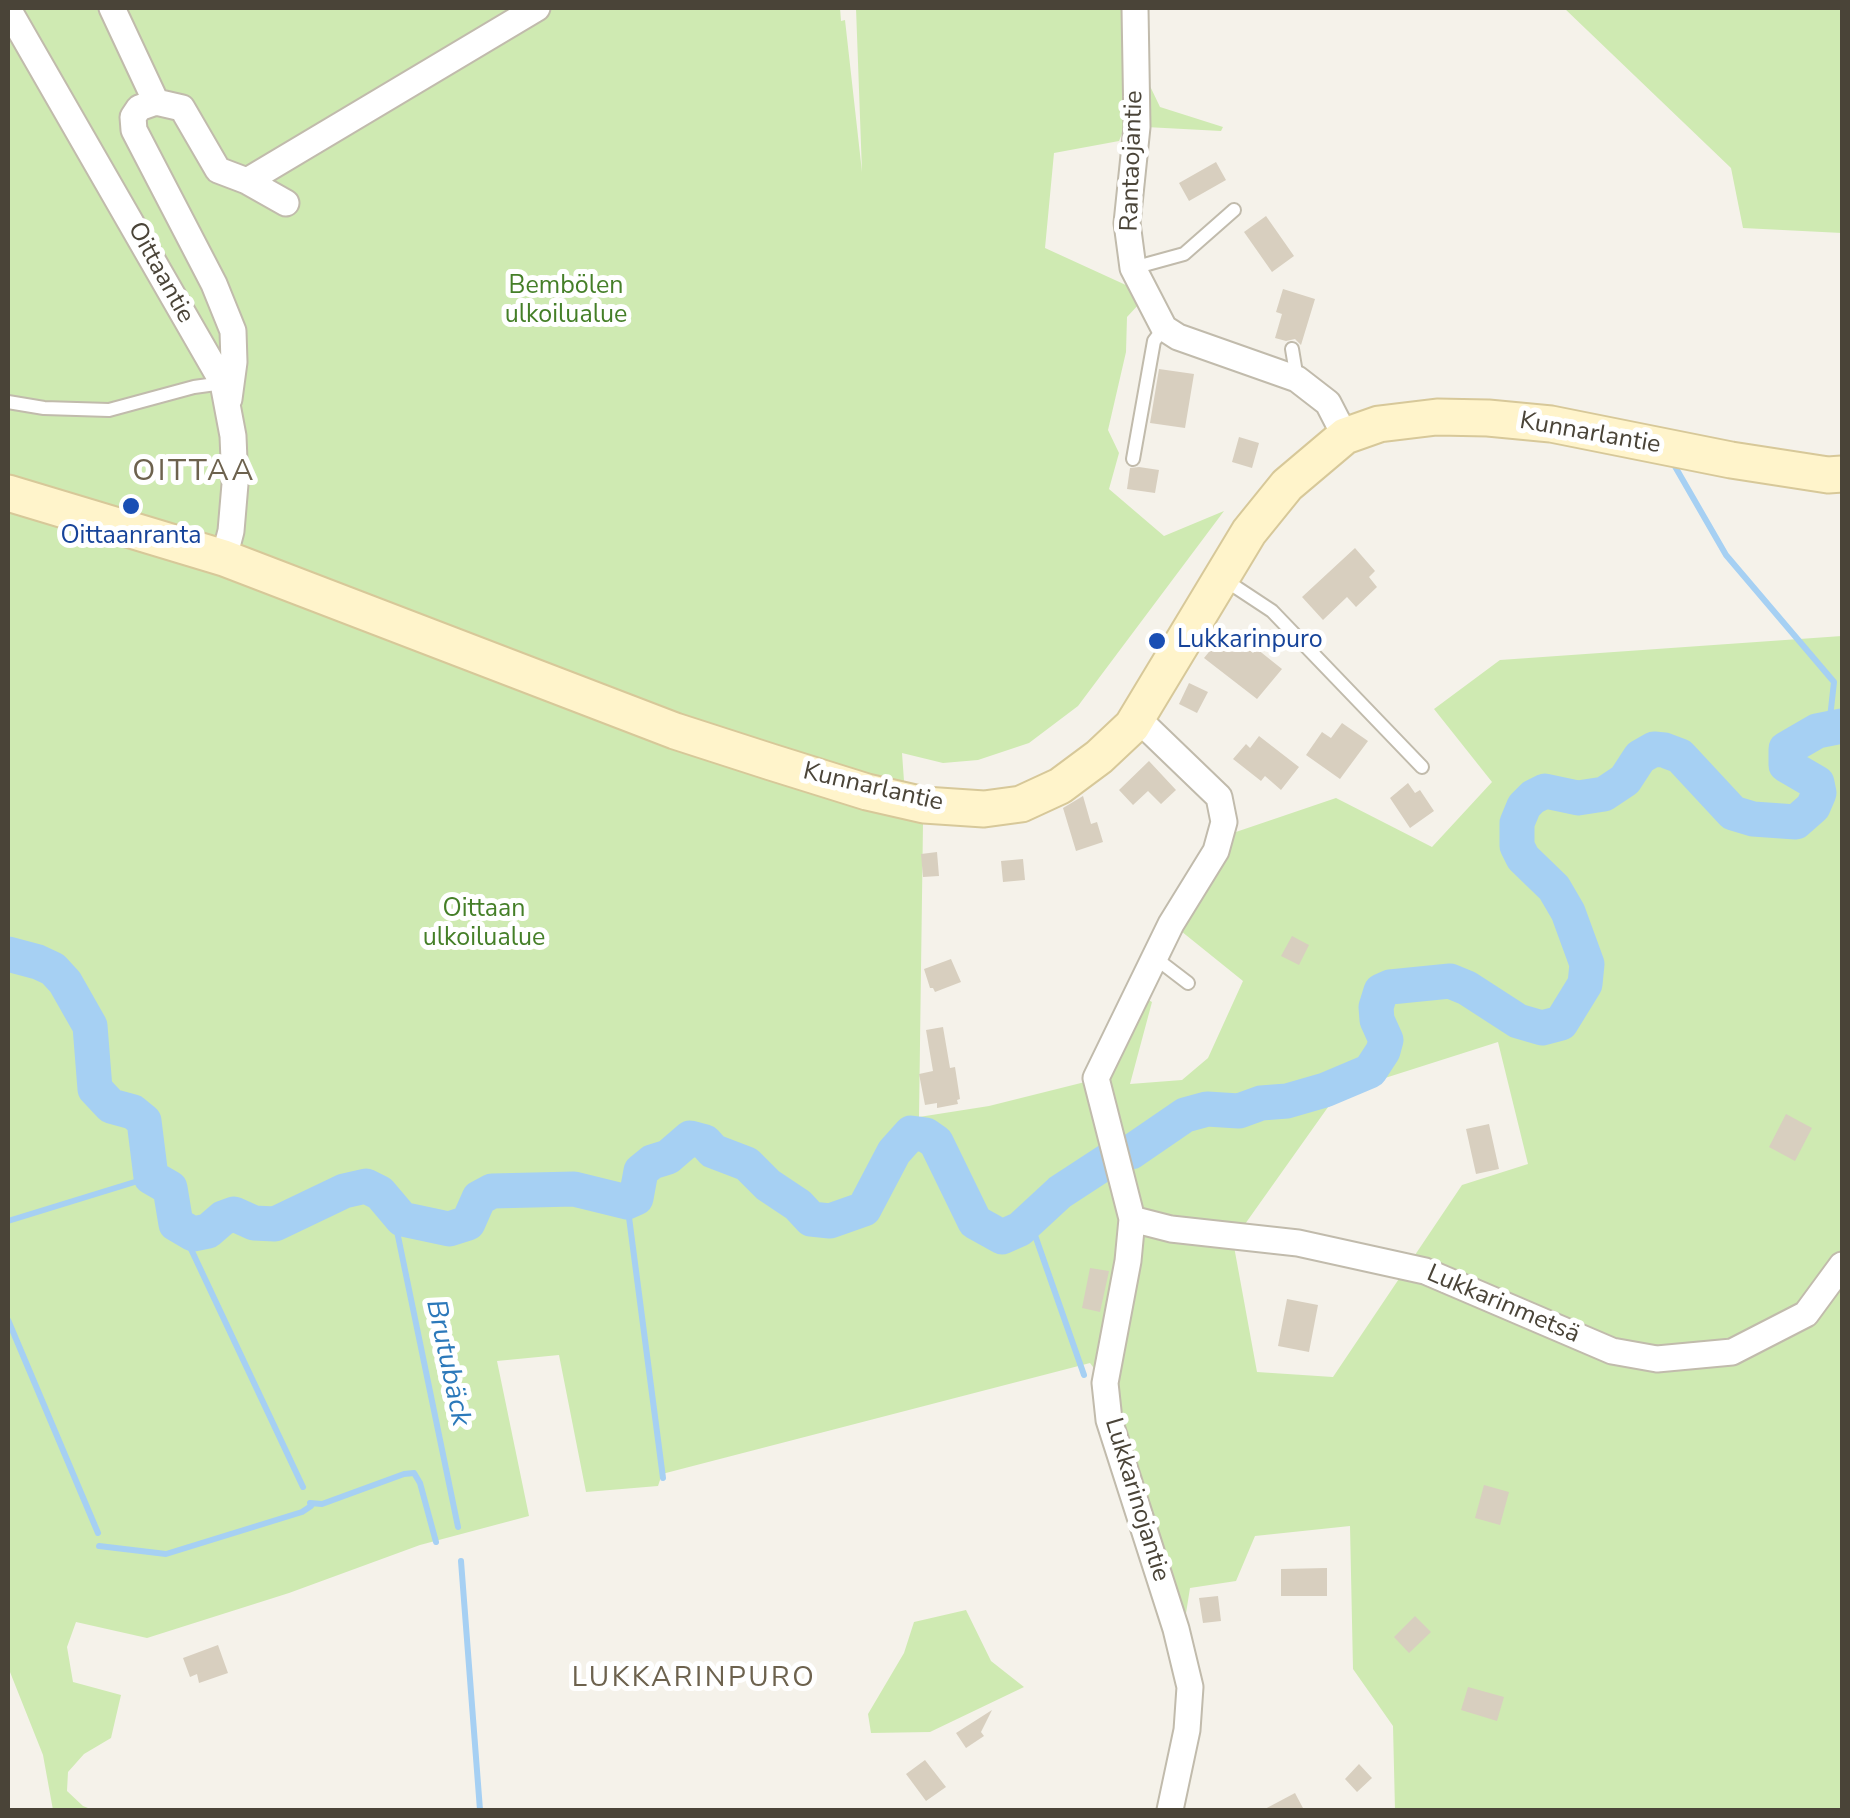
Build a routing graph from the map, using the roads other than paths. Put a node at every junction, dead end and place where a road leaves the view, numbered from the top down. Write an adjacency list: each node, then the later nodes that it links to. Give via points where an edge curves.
1 (112, 8): 5 (street)
2 (537, 8): 6 (street)
3 (1135, 8): 9 (street, Rantaojantie, via 1137,127 1127,223)
4 (11, 25): 13 (street, Oittaantie)
5 (156, 102): 6 (street, via 182,108 218,170); 13 (street, via 140,108 134,130 229,319 234,362)
6 (248, 180): 7 (street)
7 (286, 203)
8 (1234, 210): 9 (lane, via 1184,254)
9 (1133, 268): 10 (street, Rantaojantie)
10 (1164, 328): 12 (street); 16 (lane, via 1154,341)
11 (1292, 349): 12 (lane)
12 (1297, 379): 15 (street, via 1328,403)
13 (226, 394): 14 (lane, via 194,388 108,410); 19 (street, Oittaantie, via 235,484)
14 (8, 402)
15 (1345, 436): 17 (main road, Kunnarlantie, via 1379,424 1488,418); 20 (main road, Kunnarlantie, via 1287,484)
16 (1133, 458)
17 (1842, 474)
18 (8, 493): 19 (main road, Kunnarlantie)
19 (224, 558): 21 (main road, Kunnarlantie, via 675,731 924,805 1021,804 1060,786)
20 (1220, 577): 21 (main road, Kunnarlantie); 22 (lane, via 1272,611)
21 (1137, 718): 23 (street, Lukkarinojantie, via 1219,797 1224,822 1216,851)
22 (1422, 766)
23 (1154, 957): 24 (lane); 25 (street, Lukkarinojantie, via 1096,1078)
24 (1188, 983)
25 (1132, 1219): 26 (street, Lukkarinmetsä, via 1298,1243 1425,1271 1612,1351 1657,1358 1732,1352 1806,1314); 27 (street, Lukkarinojantie, via 1105,1383 1109,1420 1190,1687)
26 (1842, 1265)
27 (1170, 1810)

